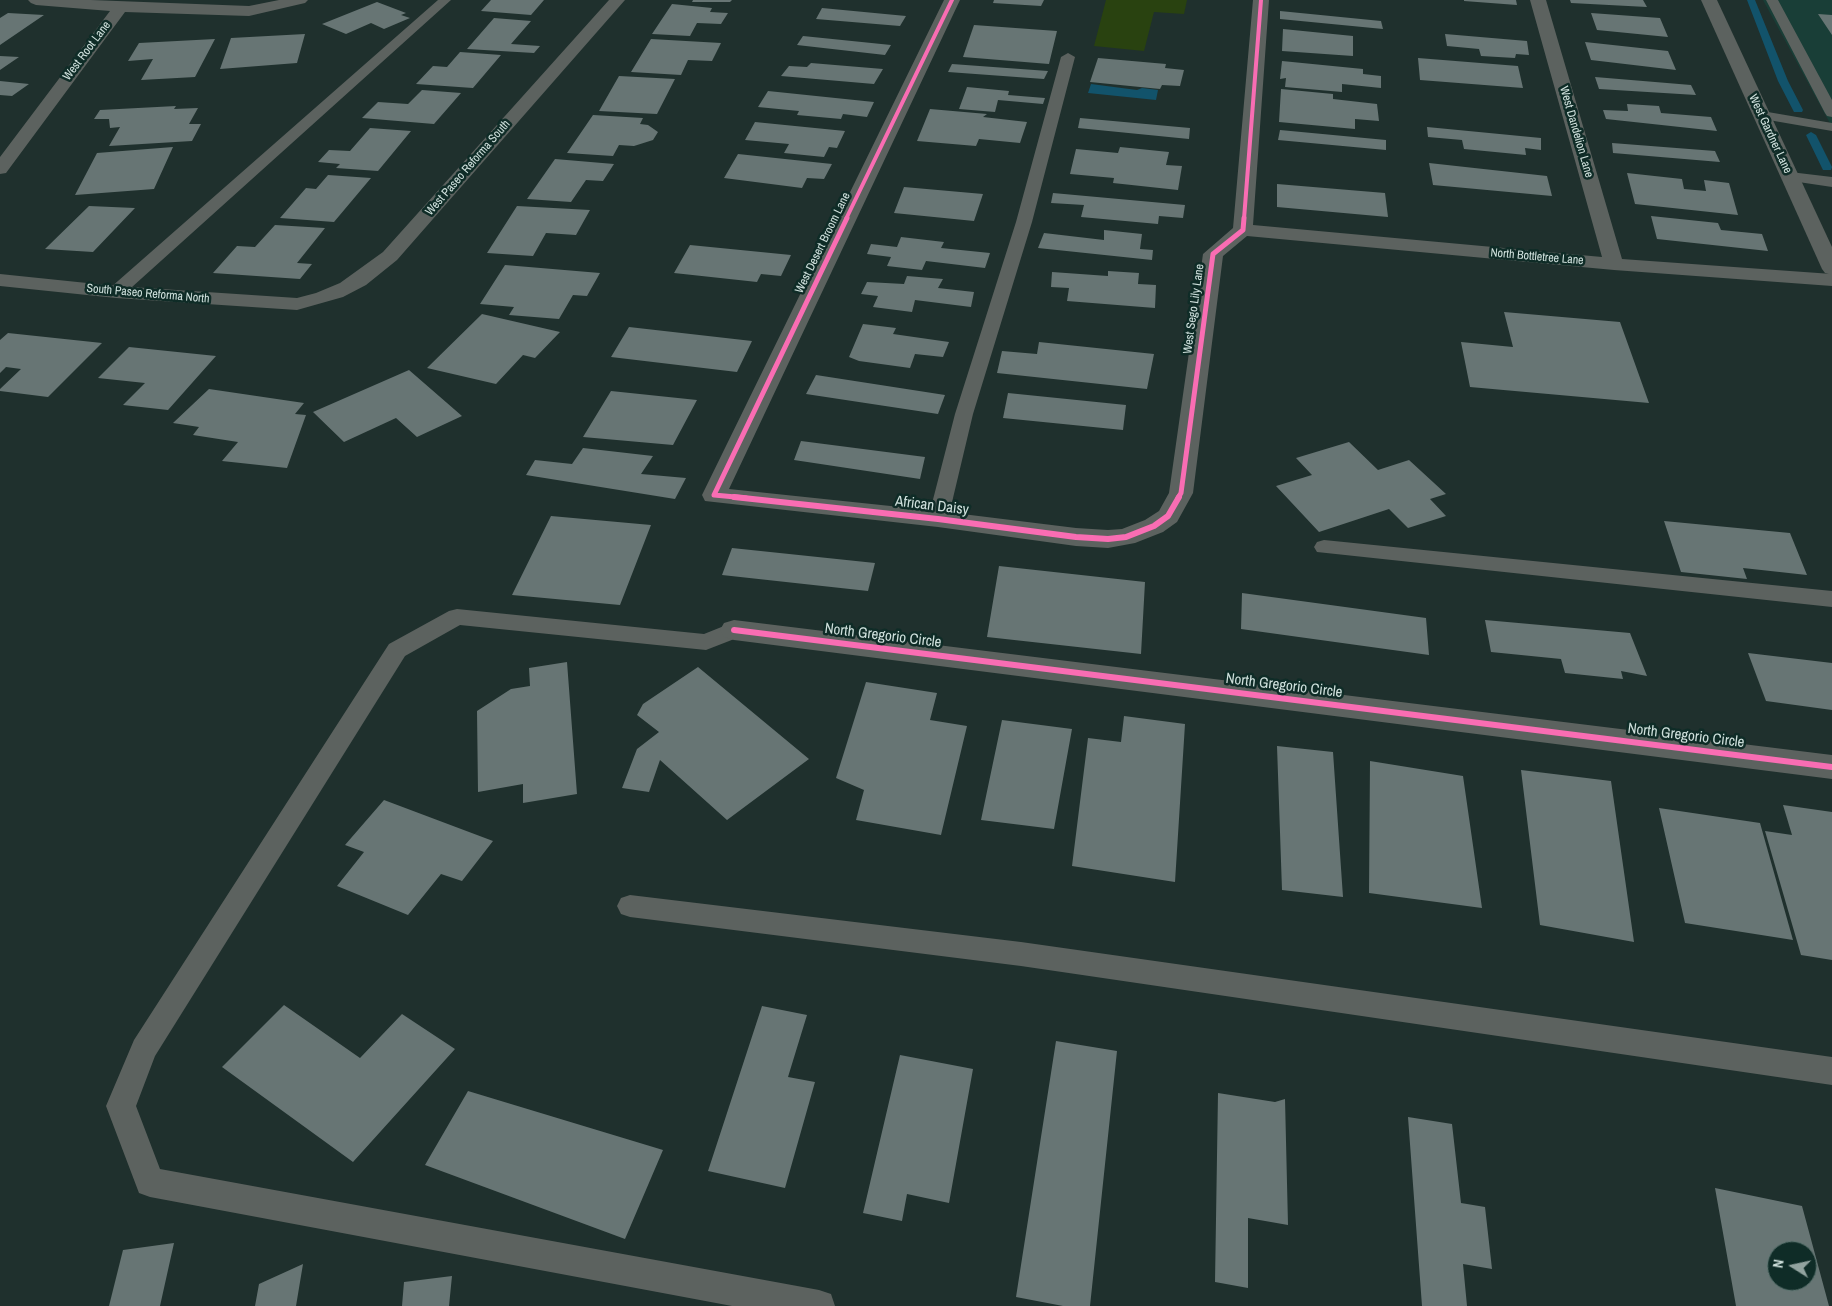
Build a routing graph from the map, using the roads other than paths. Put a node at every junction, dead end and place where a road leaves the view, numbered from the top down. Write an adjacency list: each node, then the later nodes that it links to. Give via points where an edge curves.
1 (36, 0): 10 (street)
2 (300, 0): 10 (street, West Root Lane, via 248,11)
3 (445, 0): 23 (lane)
4 (616, 0): 24 (street, West Paseo Reforma South, via 390,256 369,275)
5 (952, 0): 27 (street, West Desert Broom Lane)
6 (1261, 0): 18 (street)
7 (1538, 0): 19 (street, West Dandelion Lane)
8 (1709, 0): 13 (street, West Gardner Lane)
9 (1772, 0): 12 (lane)
10 (121, 7): 15 (street, West Root Lane)
11 (1068, 57): 28 (lane, via 1024,222 964,414)
12 (1832, 113)
13 (1762, 115): 14 (lane); 16 (street, West Gardner Lane)
14 (1832, 127)
15 (0, 169)
16 (1790, 177): 17 (lane); 20 (street, West Gardner Lane)
17 (1832, 182)
18 (1243, 230): 19 (street, North Bottletree Lane); 29 (street, West Sego Lily Lane, via 1213,254 1181,493 1168,516)
19 (1614, 264): 22 (street, North Bottletree Lane)
20 (1832, 269)
21 (0, 280): 23 (street, South Paseo Reforma North)
22 (1832, 280)
23 (116, 292): 25 (street, South Paseo Reforma North)
24 (329, 296): 25 (street, West Paseo Reforma South); 26 (street)
25 (297, 304)
26 (338, 317)
27 (714, 495): 28 (street, African Daisy)
28 (938, 518): 29 (street, African Daisy, via 1076,538 1126,537)
29 (1145, 529)
30 (1324, 547): 31 (lane)
31 (1832, 598)
32 (734, 630): 33 (street, North Gregorio Circle); 36 (lane, via 706,642 457,617 397,650 144,1049 121,1106 150,1182)
33 (1832, 767)
34 (630, 906): 35 (lane, via 1021,954)
35 (1832, 1071)
36 (819, 1306)

